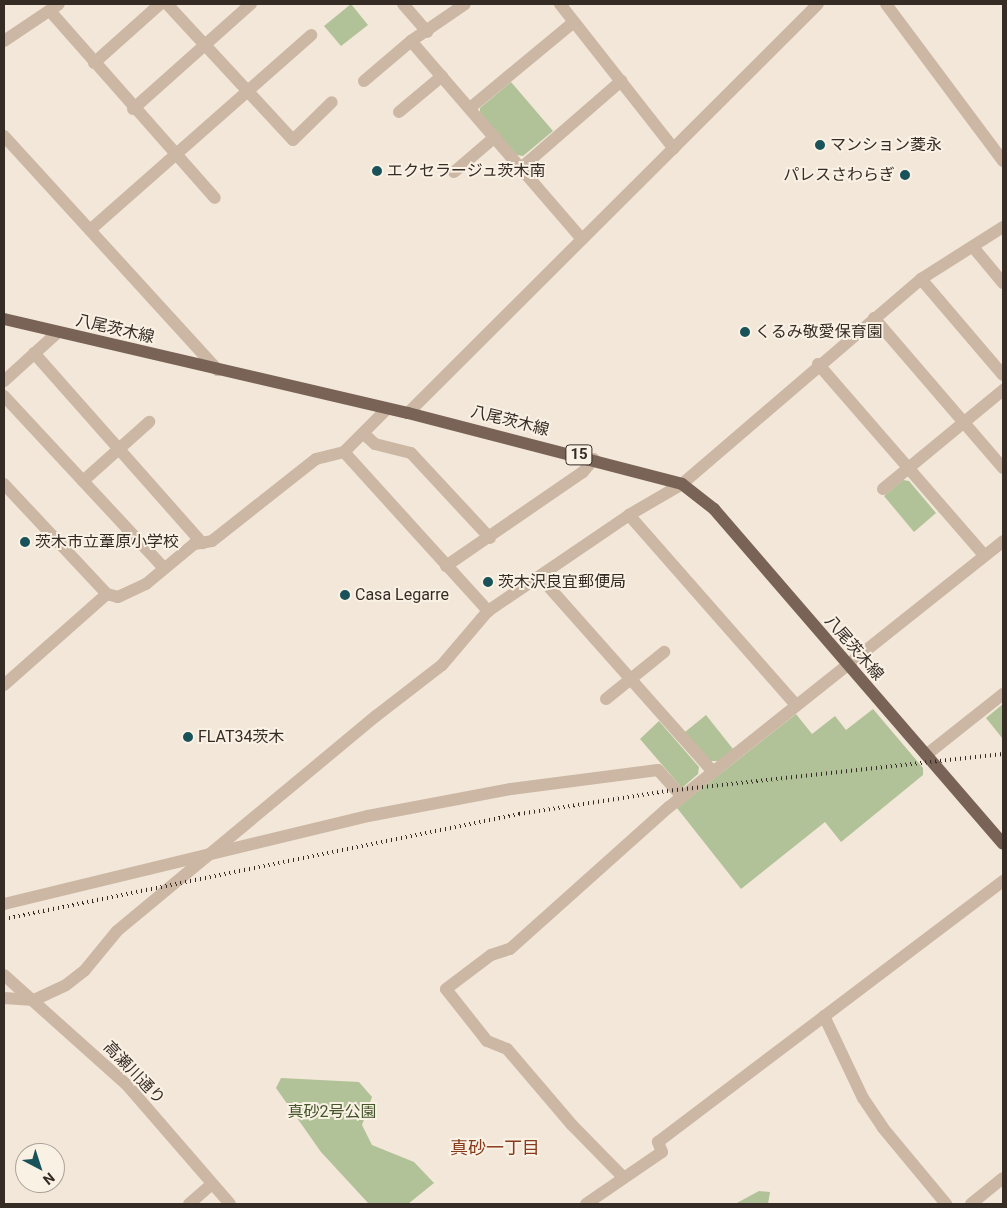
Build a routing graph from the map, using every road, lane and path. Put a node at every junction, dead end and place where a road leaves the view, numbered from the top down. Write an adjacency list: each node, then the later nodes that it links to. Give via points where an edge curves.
1 (160, 4): 16 (street)
2 (167, 4): 15 (street)
3 (251, 4): 15 (street)
4 (403, 4): 11 (street)
5 (465, 4): 11 (street)
6 (560, 4): 10 (street)
7 (818, 4): 27 (street)
8 (886, 4): 29 (street)
9 (54, 7): 13 (street); 16 (street)
10 (574, 22): 19 (street); 22 (street)
11 (427, 32): 14 (street)
12 (311, 35): 20 (street)
13 (4, 41)
14 (412, 41): 17 (street); 18 (street)
15 (205, 45): 20 (street); 23 (street)
16 (94, 62): 23 (street)
17 (442, 76): 22 (street); 24 (street)
18 (364, 81)
19 (621, 81): 27 (street); 30 (street)
20 (247, 91): 21 (street, via 293,140); 28 (street)
21 (332, 102)
22 (470, 108): 26 (street)
23 (133, 109): 28 (street)
24 (399, 112)
25 (4, 136): 34 (street)
26 (495, 137): 30 (street); 31 (street)
27 (674, 149): 35 (street)
28 (175, 155): 32 (street); 34 (street)
29 (1003, 161)
30 (521, 168): 35 (street)
31 (454, 172)
32 (215, 198)
33 (1003, 227): 36 (street)
34 (90, 230): 44 (street)
35 (582, 240): 50 (street)
36 (973, 247): 37 (street); 38 (street)
37 (921, 280): 39 (street); 45 (street)
38 (1003, 283)
39 (874, 318): 43 (street); 52 (street)
40 (4, 319): 41 (main road, 八尾茨木線 / 15)
41 (58, 332): 42 (street); 44 (main road, 八尾茨木線 / 15)
42 (34, 353): 46 (street); 54 (street)
43 (818, 364): 58 (street); 61 (street)
44 (218, 370): 49 (main road, 八尾茨木線 / 15)
45 (1003, 375)
46 (4, 381)
47 (1003, 390): 52 (street)
48 (4, 396): 59 (street)
49 (386, 409): 50 (main road, 八尾茨木線 / 15); 53 (street)
50 (408, 413): 56 (main road, 八尾茨木線 / 15)
51 (149, 422): 54 (street)
52 (965, 422): 57 (street); 58 (street)
53 (363, 433): 55 (street); 64 (street, via 375,444 411,453)
54 (119, 448): 59 (street); 66 (street)
55 (344, 452): 66 (street, via 316,459 212,541); 68 (street)
56 (594, 459): 61 (main road, 八尾茨木線 / 15); 64 (street, via 583,472)
57 (1003, 468)
58 (907, 469): 62 (street); 67 (street)
59 (83, 481): 69 (street)
60 (4, 484): 71 (street)
61 (682, 484): 63 (street); 74 (main road, 八尾茨木線 / 15, via 714,509)
62 (882, 489)
63 (630, 515): 70 (street); 79 (street)
64 (490, 538): 68 (street)
65 (1003, 541): 67 (street)
66 (202, 543): 69 (street, via 194,544)
67 (985, 556): 74 (street)
68 (446, 566): 72 (street)
69 (164, 568): 71 (street, via 146,584 118,597)
70 (540, 577): 72 (street); 75 (street)
71 (107, 594): 76 (street)
72 (488, 611): 84 (street, via 442,665)
73 (664, 652): 75 (street)
74 (847, 665): 79 (street); 80 (main road, 八尾茨木線 / 15)
75 (631, 679): 78 (street); 81 (street)
76 (4, 685)
77 (1003, 694): 80 (street)
78 (606, 699)
79 (796, 705): 81 (street)
80 (926, 756): 83 (main road, 八尾茨木線 / 15)
81 (713, 772): 82 (street)
82 (682, 797): 84 (street, via 658,770 511,790 388,813); 91 (street, via 510,950 491,954 446,989 487,1041 507,1049 572,1125)
83 (1003, 844)
84 (204, 856): 86 (street); 89 (street, via 117,931 86,970 66,985)
85 (1003, 881): 90 (street)
86 (4, 904)
87 (4, 975): 89 (street, 高瀬川通り)
88 (4, 998): 89 (street)
89 (34, 1000): 93 (street, 高瀬川通り, via 127,1085)
90 (824, 1016): 91 (street, via 658,1142 662,1152); 97 (street, via 863,1098 883,1128)
91 (623, 1177): 96 (street)
92 (1003, 1178): 98 (street)
93 (212, 1184): 94 (street); 95 (street, 高瀬川通り)
94 (189, 1204)
95 (230, 1204)
96 (586, 1204)
97 (946, 1204)
98 (972, 1204)

